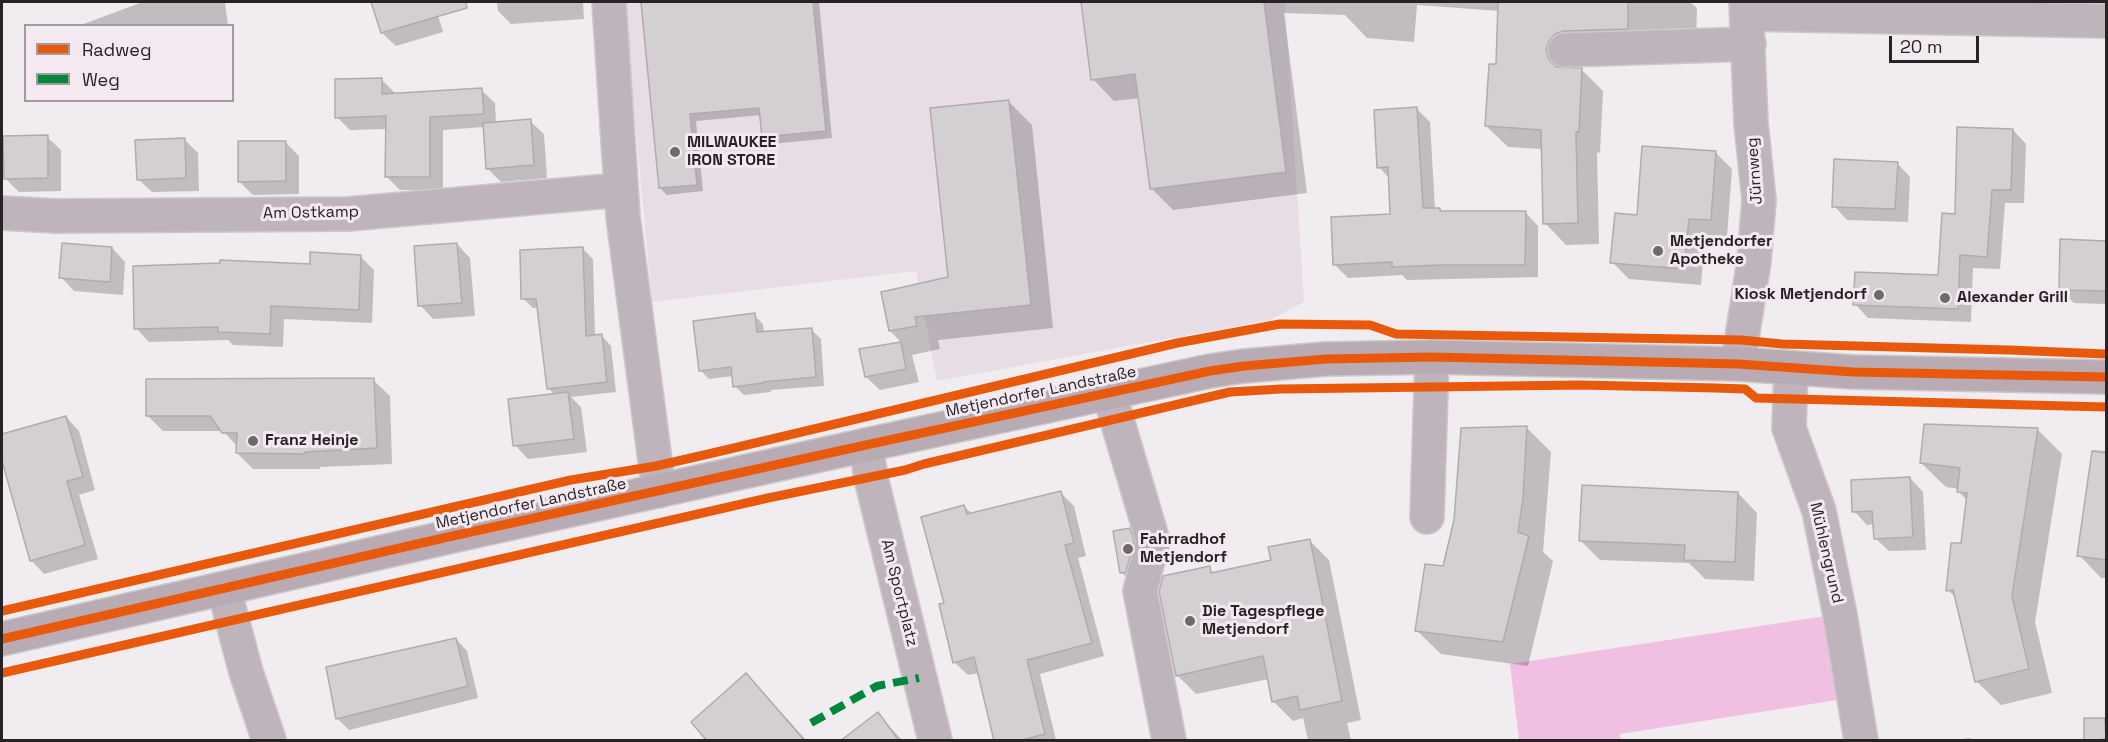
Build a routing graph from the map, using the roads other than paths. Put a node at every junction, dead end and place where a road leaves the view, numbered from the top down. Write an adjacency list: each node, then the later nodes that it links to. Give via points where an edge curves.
1 (609, 2): 5 (street)
2 (1748, 20): 3 (street); 4 (street); 8 (street, Jürnweg, via 1751,123 1759,200)
3 (2106, 21)
4 (1565, 50)
5 (620, 190): 6 (street, Am Ostkamp, via 348,214); 13 (street)
6 (2, 213)
7 (1432, 357): 8 (main road, Metjendorfer Landstraße); 11 (main road, Metjendorfer Landstraße, via 1326,359 1245,366); 14 (street)
8 (1738, 364): 9 (main road, Metjendorfer Landstraße)
9 (1791, 368): 10 (main road, Metjendorfer Landstraße); 20 (street, Mühlengrund, via 1789,428 1819,511)
10 (2106, 377)
11 (1109, 393): 12 (main road, Metjendorfer Landstraße); 19 (street, via 1153,541 1140,591)
12 (866, 445): 13 (main road, Metjendorfer Landstraße); 18 (street, Am Sportplatz)
13 (659, 491): 15 (main road, Metjendorfer Landstraße)
14 (1427, 517)
15 (224, 589): 16 (main road, Metjendorfer Landstraße); 17 (street)
16 (2, 639)
17 (269, 741)
18 (935, 741)
19 (1169, 741)
20 (1861, 741)

